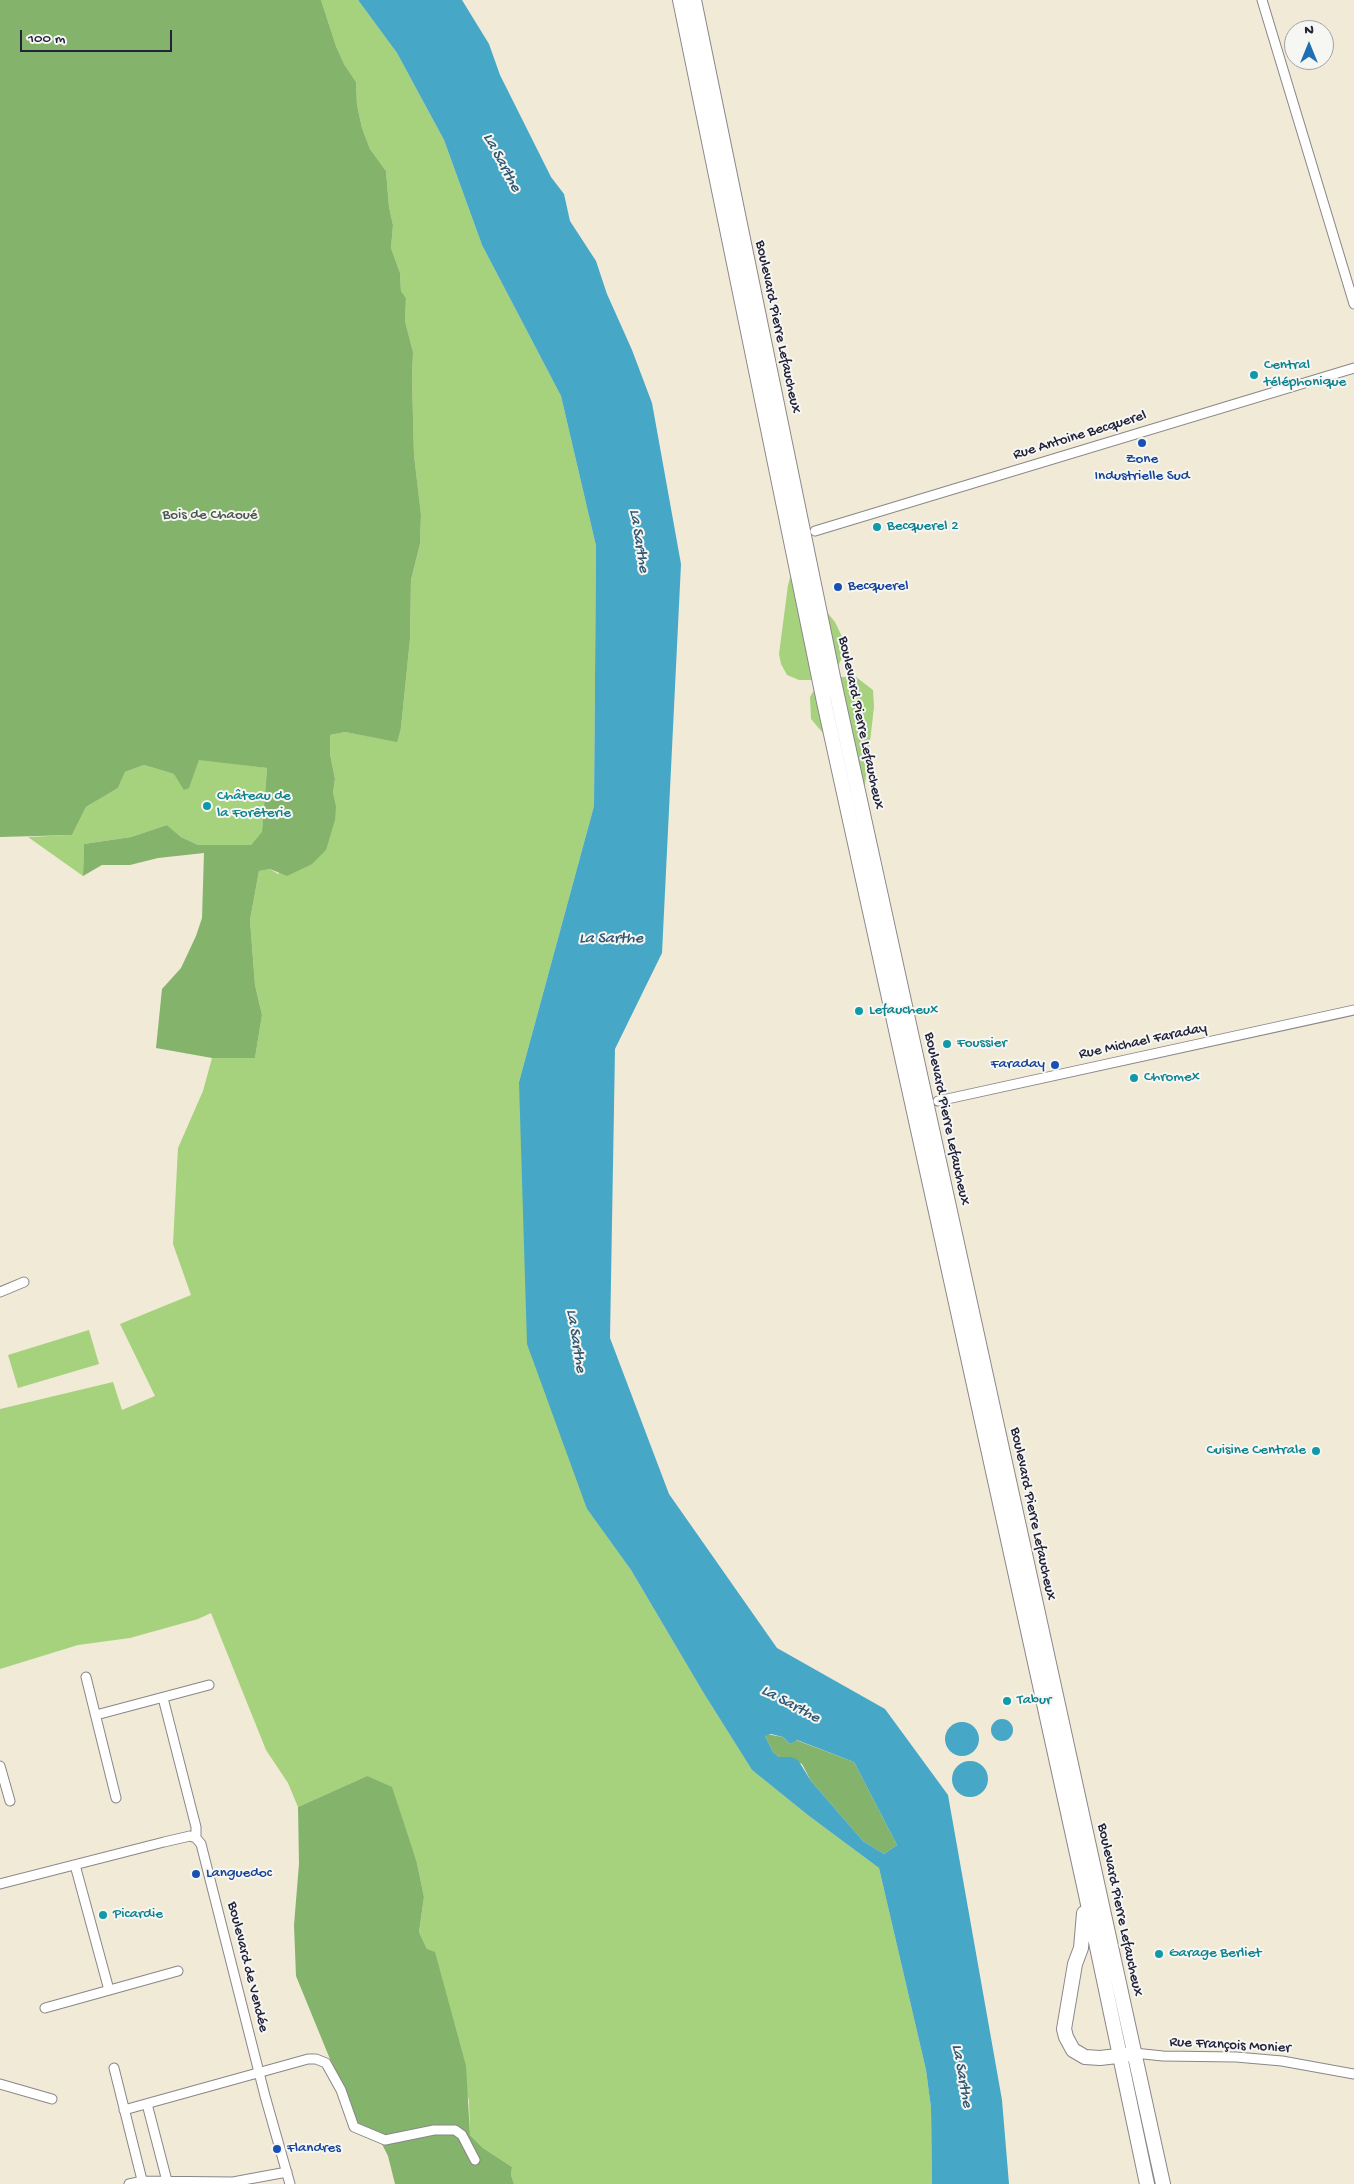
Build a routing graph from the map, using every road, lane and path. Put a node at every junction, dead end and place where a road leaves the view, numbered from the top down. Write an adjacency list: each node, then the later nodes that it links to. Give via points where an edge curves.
1 (680, 0): 7 (main road, Boulevard Pierre Lefaucheux)
2 (694, 0): 7 (main road, Boulevard Pierre Lefaucheux)
3 (1262, 0): 4 (street)
4 (1354, 304)
5 (1354, 368): 6 (street, Rue Antoine Becquerel)
6 (815, 531)
7 (826, 678): 22 (main road, Boulevard Pierre Lefaucheux); 26 (main road, Boulevard Pierre Lefaucheux)
8 (1354, 1010): 9 (street, Rue Michael Faraday)
9 (938, 1100)
10 (24, 1282): 11 (street)
11 (0, 1292)
12 (86, 1677): 15 (street)
13 (209, 1685): 14 (street)
14 (164, 1698): 15 (street); 19 (street, Boulevard de Vendée)
15 (96, 1715): 17 (street)
16 (0, 1766): 18 (street)
17 (116, 1798)
18 (10, 1801)
19 (196, 1838): 20 (street, via 190,1836); 29 (street, Boulevard de Vendée, via 201,1844)
20 (75, 1865): 21 (street); 24 (street)
21 (0, 1884)
22 (1084, 1890): 27 (main road, Boulevard Pierre Lefaucheux); 27 (main road, via 1083,1932 1064,2029 1073,2050 1085,2057)
23 (178, 1972): 24 (street)
24 (109, 1990): 25 (street)
25 (45, 2008)
26 (1134, 2053): 27 (main road); 30 (street, Rue François Monier, via 1282,2061); 42 (main road, Boulevard Pierre Lefaucheux)
27 (1119, 2057): 41 (main road, Boulevard Pierre Lefaucheux)
28 (114, 2068): 34 (street)
29 (260, 2073): 33 (street); 35 (street, via 308,2059 326,2063 341,2090 354,2127 385,2140 434,2130 455,2130 462,2135); 36 (street, Boulevard de Vendée)
30 (1354, 2074)
31 (0, 2084): 32 (street)
32 (52, 2099)
33 (147, 2104): 34 (street); 37 (street)
34 (124, 2110): 38 (street)
35 (475, 2160)
36 (287, 2172): 37 (street, via 233,2182); 40 (street, Boulevard de Vendée)
37 (166, 2181): 38 (street)
38 (143, 2182): 39 (street)
39 (129, 2184)
40 (290, 2184)
41 (1147, 2184)
42 (1163, 2184)

